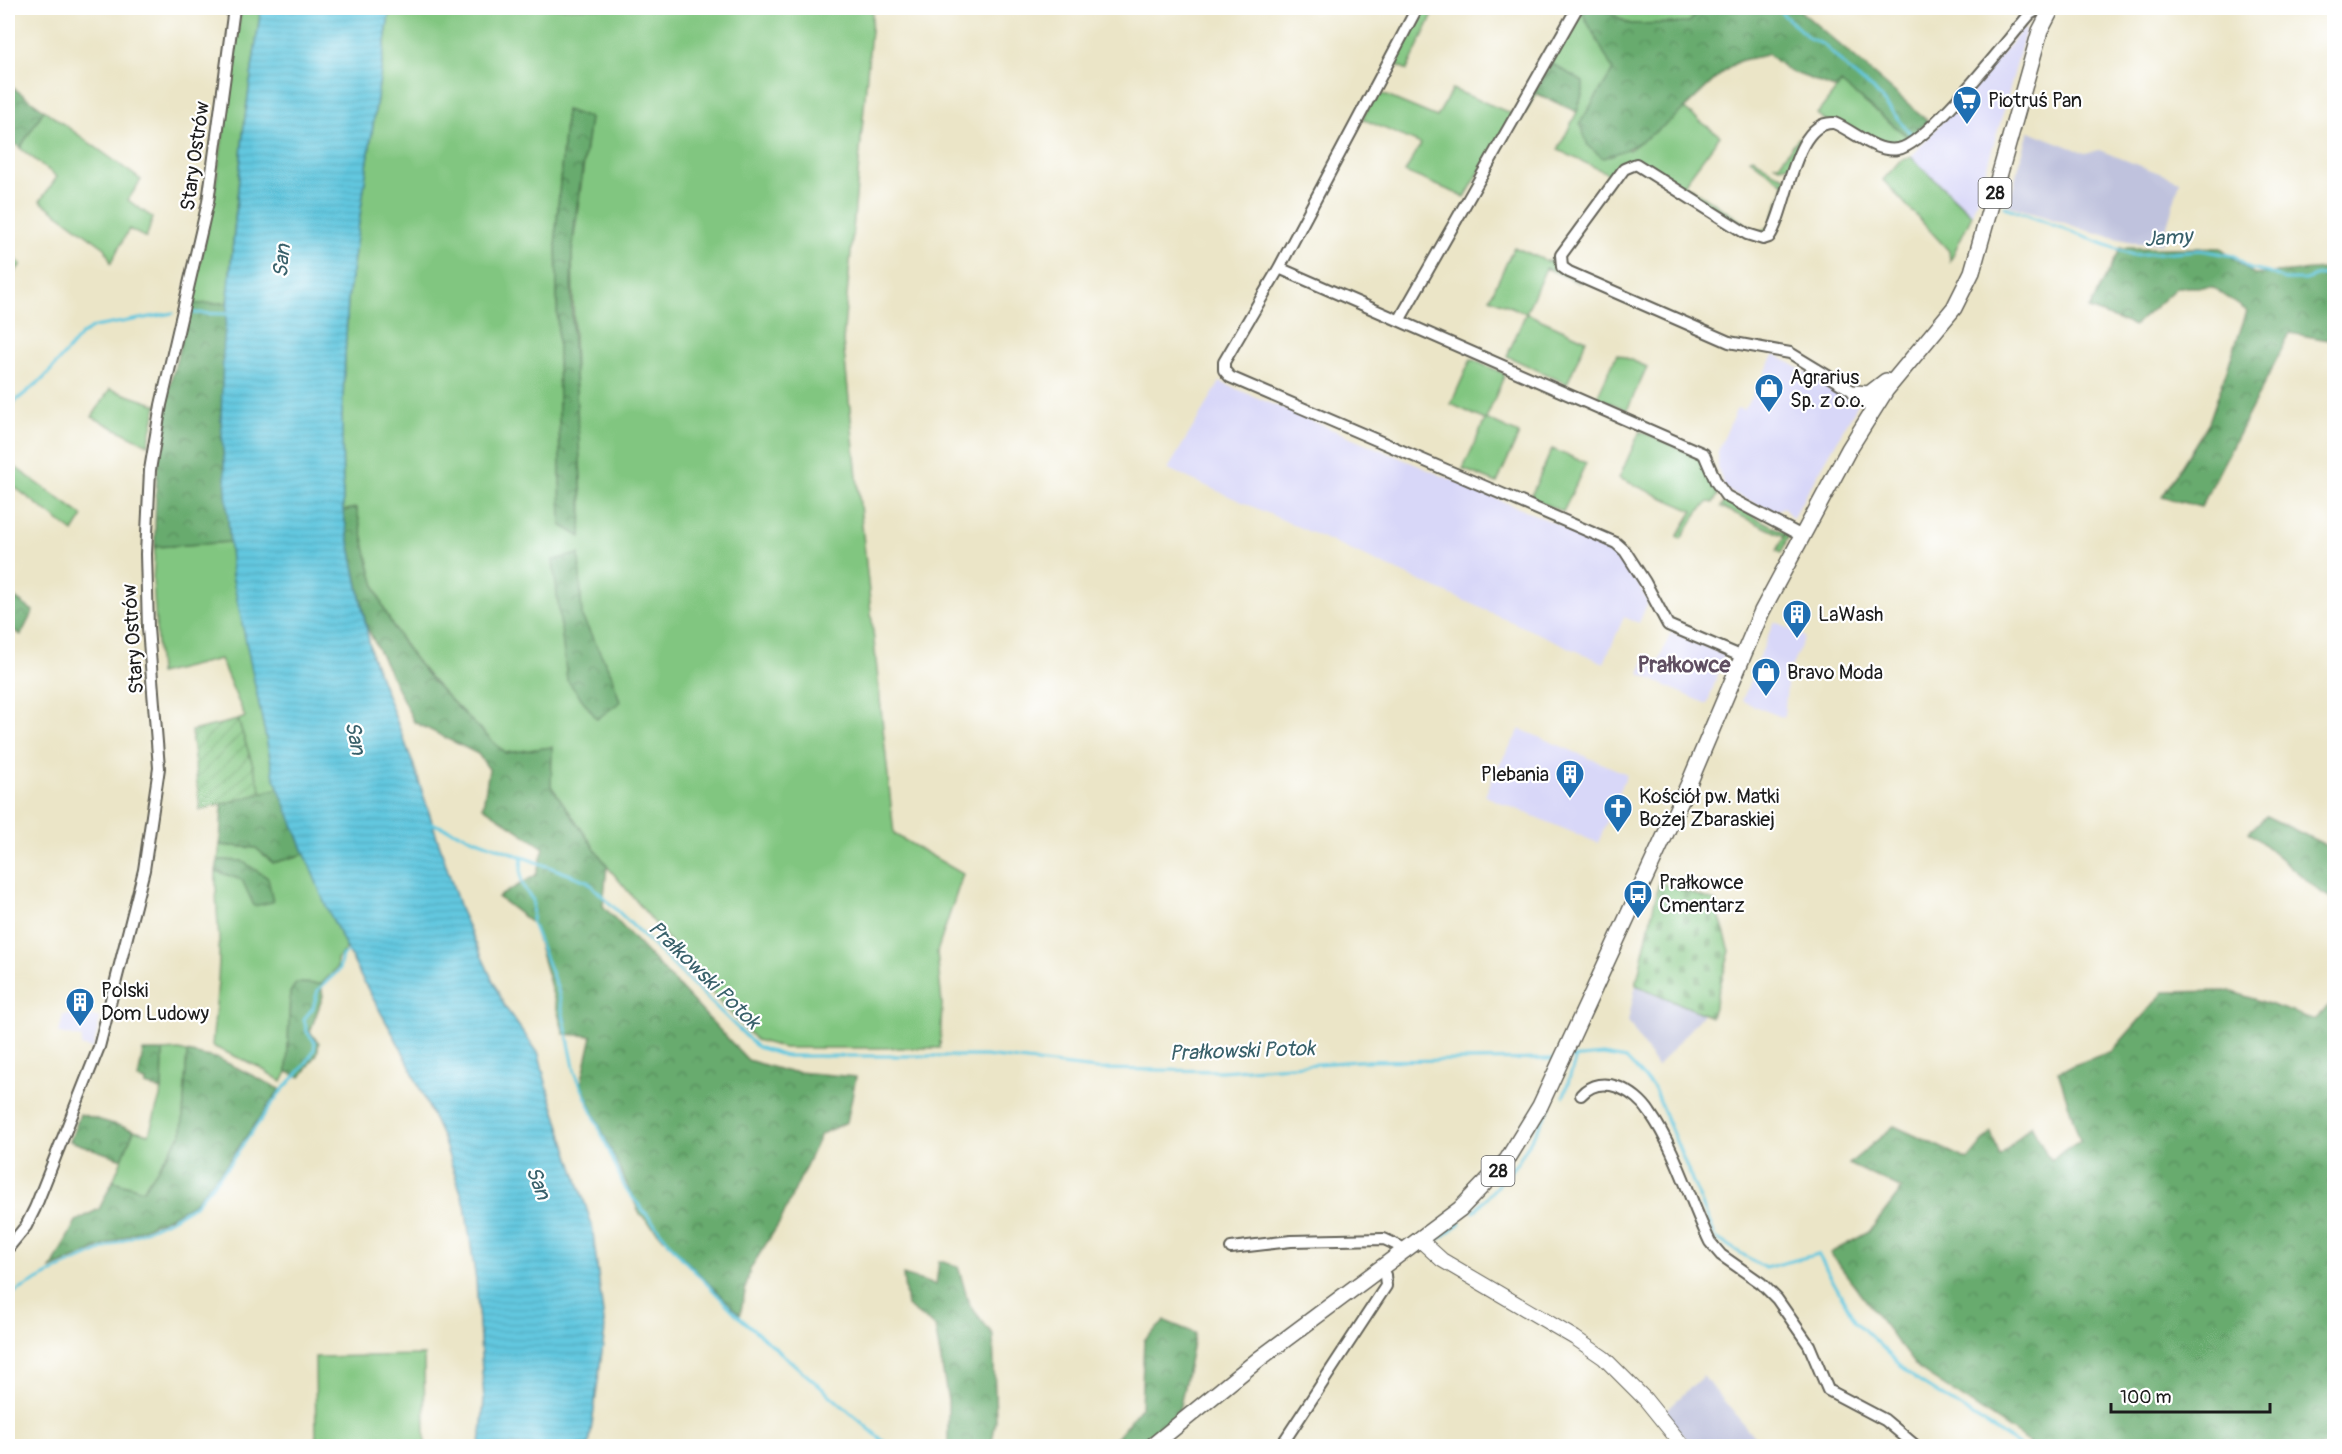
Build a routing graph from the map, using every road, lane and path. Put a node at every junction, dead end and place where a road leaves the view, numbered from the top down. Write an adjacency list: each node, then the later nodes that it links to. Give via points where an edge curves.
1 (234, 8): 15 (street, Stary Ostrów, via 208,202 150,470 148,628 159,768 144,870 99,1047 35,1208)
2 (1417, 8): 6 (street)
3 (1577, 8): 7 (street)
4 (2040, 8): 9 (street, via 2030,14 1936,122 1910,145 1898,149 1872,144 1834,123 1819,126 1803,144 1772,232 1763,239 1747,234 1642,166 1629,165 1561,255 1563,267 1569,272 1729,342 1790,353)
5 (2052, 8): 8 (main road, 28, via 2040,31 1972,272 1954,308)
6 (1279, 268): 7 (street); 12 (street, via 1224,362 1226,374 1616,543 1640,574 1668,625)
7 (1400, 319): 11 (street, via 1704,454 1726,496)
8 (1907, 363): 9 (main road, via 1869,394); 10 (main road, 28)
9 (1856, 393): 10 (street)
10 (1872, 410): 11 (main road, 28)
11 (1802, 536): 12 (main road, 28)
12 (1743, 657): 14 (main road, 28, via 1690,781 1523,1137 1497,1172 1460,1209)
13 (1581, 1095): 22 (street, via 1592,1086 1606,1084 1622,1089 1642,1104 1660,1130 1710,1242 1777,1299 1809,1345 1828,1390 1885,1420)
14 (1420, 1240): 17 (main road, 28); 21 (street, via 1442,1260 1604,1358 1645,1399)
15 (8, 1248)
16 (1231, 1248): 17 (street, via 1291,1241 1384,1239)
17 (1404, 1252): 18 (main road, 28)
18 (1381, 1269): 19 (main road, 28, via 1206,1400); 20 (street, via 1386,1286)
19 (1152, 1446)
20 (1281, 1446)
21 (1683, 1446)
22 (1916, 1446)

